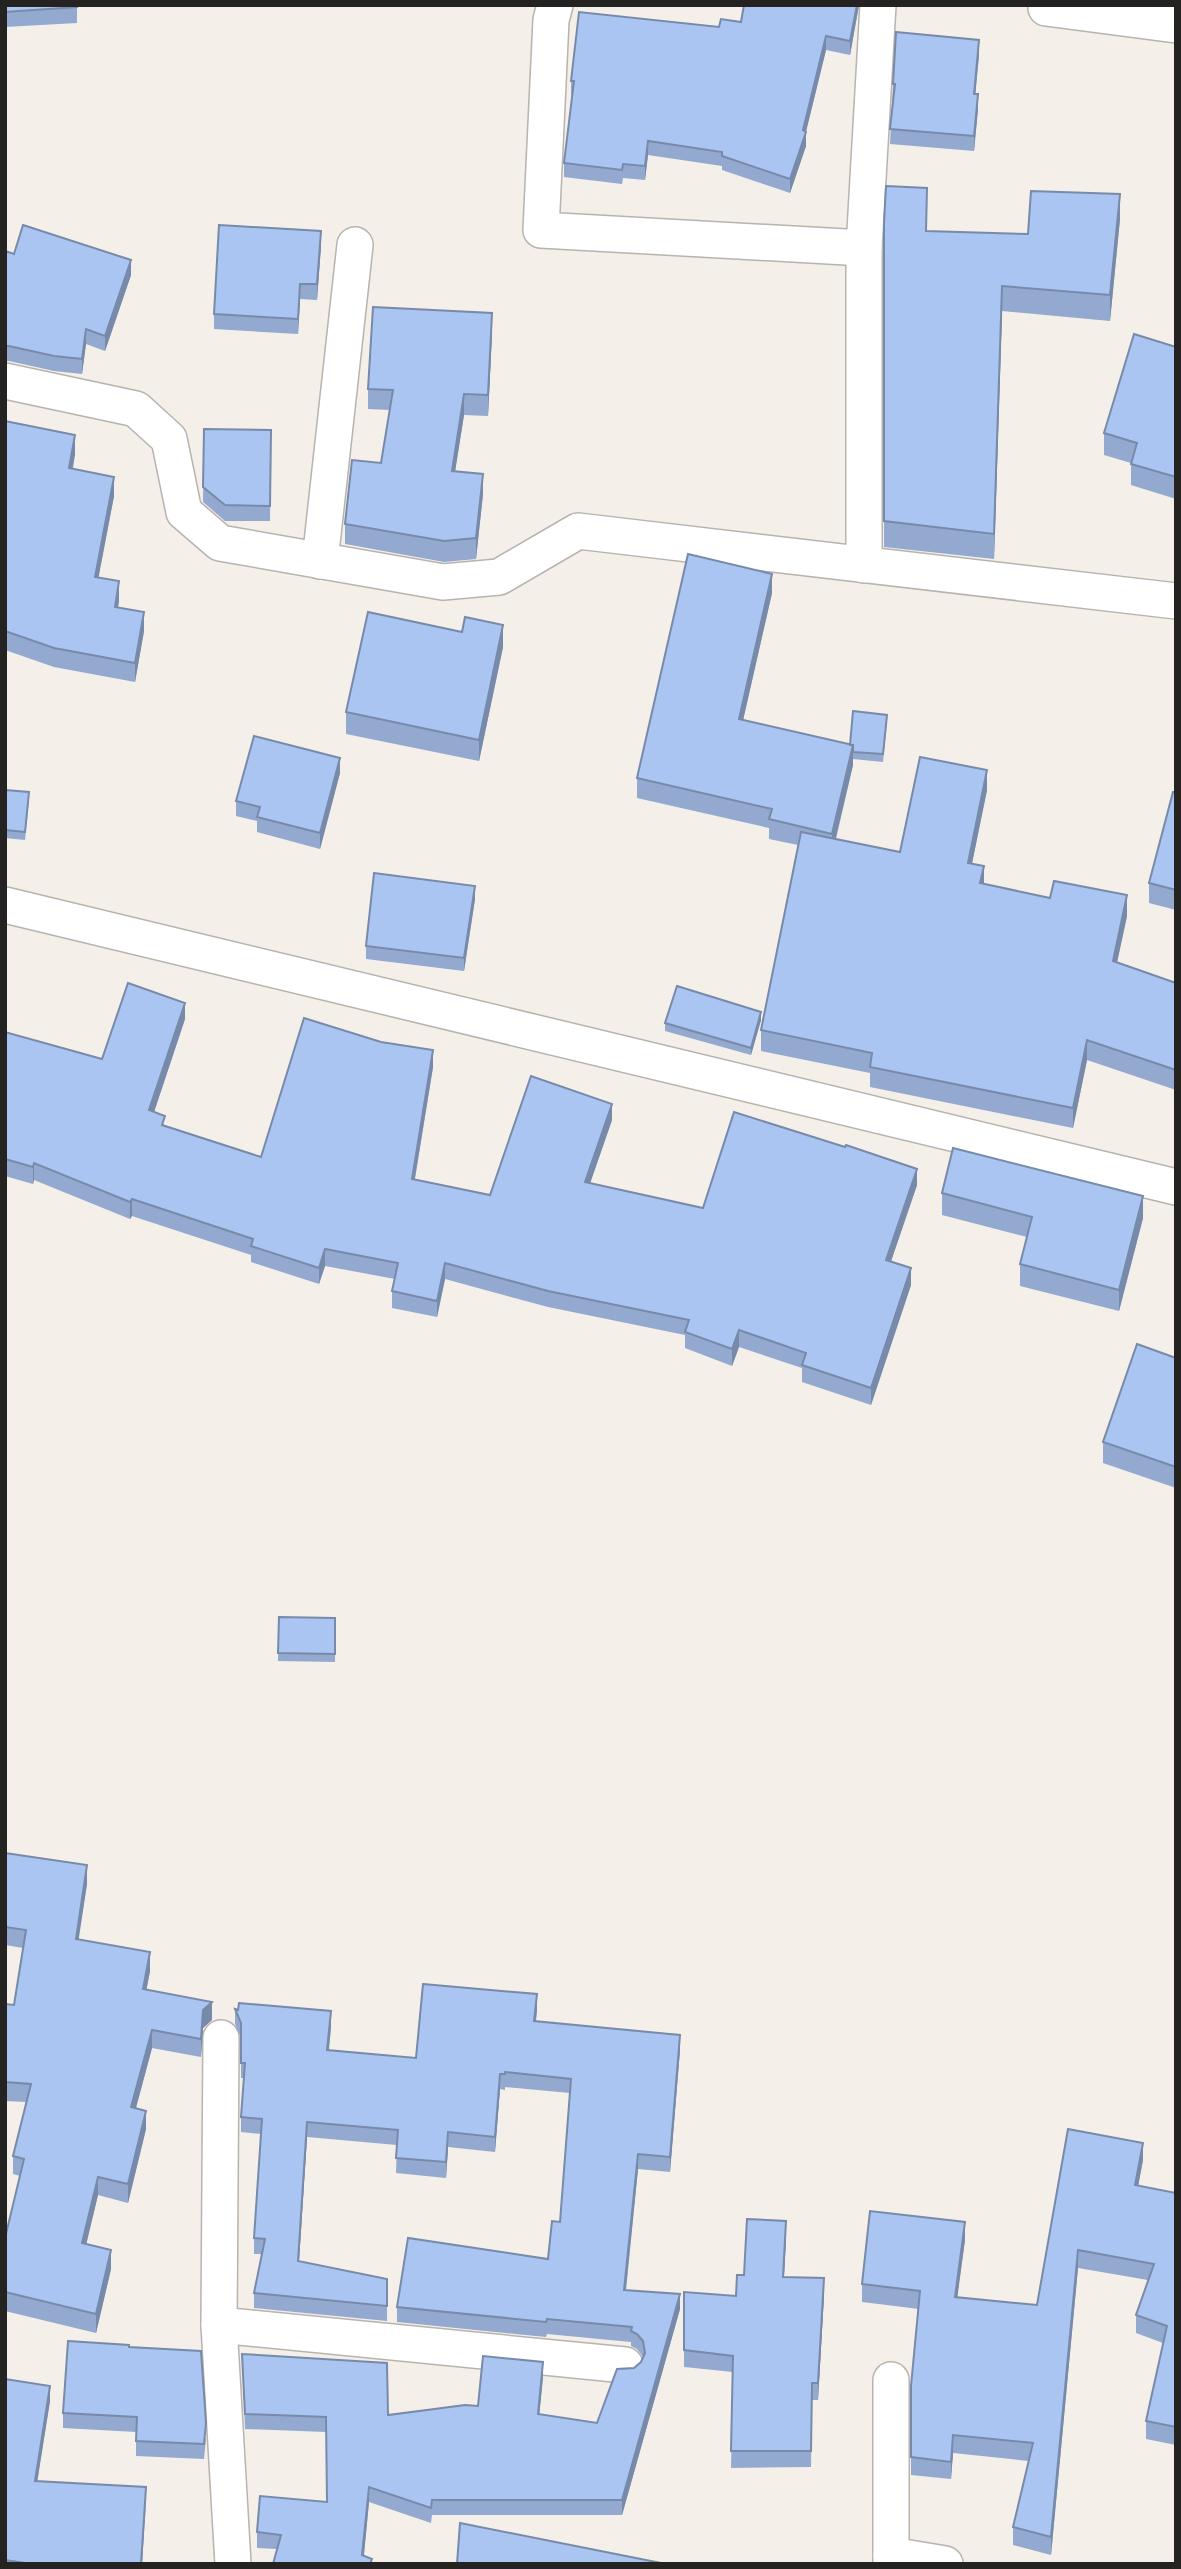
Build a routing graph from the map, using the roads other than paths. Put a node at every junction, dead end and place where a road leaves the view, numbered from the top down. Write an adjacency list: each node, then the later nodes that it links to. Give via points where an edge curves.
1 (555, 5): 6 (street, via 541,230)
2 (878, 5): 6 (street)
3 (1046, 8): 4 (street)
4 (1176, 25)
5 (355, 245): 8 (street)
6 (864, 248): 9 (street)
7 (5, 381): 8 (street, via 136,409 169,439 184,512 220,543)
8 (320, 561): 9 (street, via 443,582 499,577 578,531)
9 (864, 565): 10 (street)
10 (1176, 601)
11 (5, 905): 12 (street)
12 (1176, 1187)
13 (221, 2038): 14 (street)
14 (219, 2325): 15 (street); 18 (street)
15 (625, 2365)
16 (891, 2380): 17 (street)
17 (891, 2560): 19 (street)
18 (233, 2564)
19 (945, 2564)

